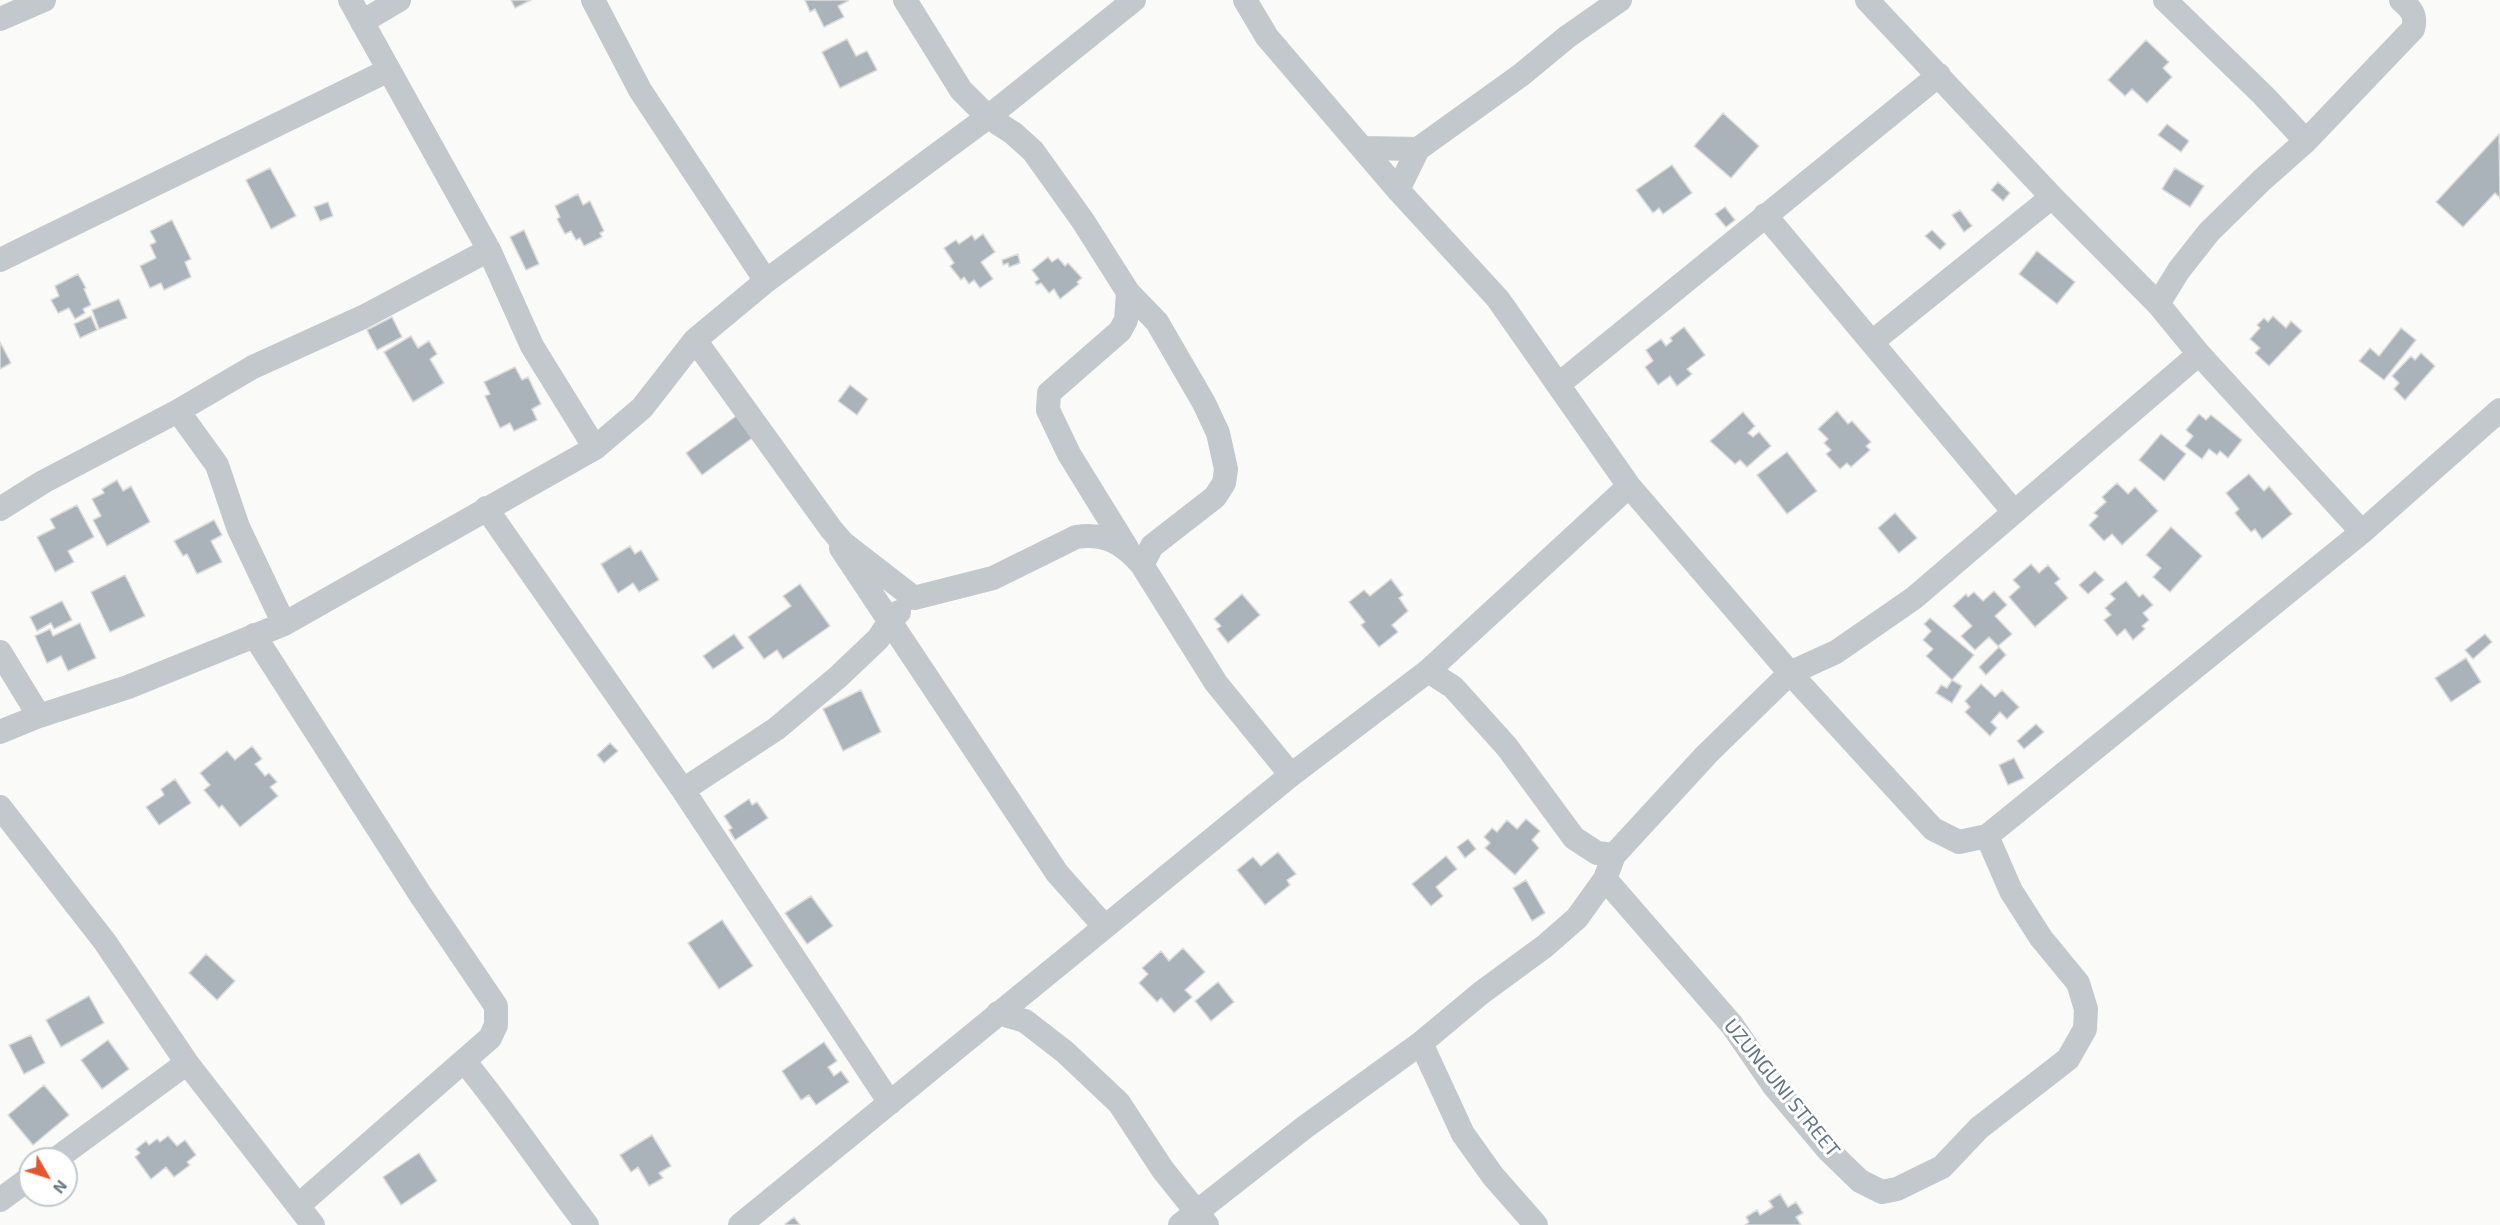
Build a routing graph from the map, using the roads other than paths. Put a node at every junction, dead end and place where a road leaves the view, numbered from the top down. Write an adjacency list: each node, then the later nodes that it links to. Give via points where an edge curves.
1 (44, 0): 12 (street)
2 (350, 0): 13 (street)
3 (399, 0): 13 (street)
4 (593, 0): 25 (street, via 640,90)
5 (905, 0): 16 (street, via 961,90)
6 (1134, 0): 16 (street)
7 (1245, 0): 18 (street, via 1267,37)
8 (1620, 0): 19 (street)
9 (1867, 0): 15 (street)
10 (2165, 0): 17 (street)
11 (2401, 0): 17 (street, via 2412,10 2416,20 2413,29)
12 (0, 19)
13 (362, 21): 14 (street)
14 (389, 70): 23 (street); 24 (street)
15 (1939, 75): 21 (street); 22 (street)
16 (988, 117): 25 (street); 26 (street, via 1033,151)
17 (2306, 141): 27 (street, via 2209,232)
18 (1362, 148): 19 (street); 20 (street)
19 (1418, 149): 20 (street)
20 (1398, 190): 31 (street, via 1498,299)
21 (2052, 197): 27 (street); 29 (street)
22 (1765, 215): 29 (street); 31 (street)
23 (489, 250): 33 (street, via 363,317 253,367); 34 (street, via 532,346)
24 (0, 260)
25 (766, 280): 28 (street)
26 (1128, 292): 41 (street, via 1126,320 1120,332 1049,393 1048,410 1069,454); 41 (street, via 1157,322 1199,394 1218,433 1226,469 1224,483 1215,498)
27 (2158, 303): 30 (street)
28 (695, 340): 34 (street, via 642,408); 39 (street)
29 (1872, 342): 38 (street)
30 (2199, 354): 38 (street); 40 (street)
31 (1559, 384): 35 (street)
32 (2500, 410): 40 (street)
33 (178, 411): 37 (street, via 43,482); 44 (street, via 217,465 238,527)
34 (595, 448): 36 (street)
35 (1629, 486): 47 (street); 48 (street)
36 (486, 508): 44 (street); 52 (street)
37 (0, 510)
38 (2014, 512): 48 (street, via 1914,598 1836,652)
39 (831, 529): 42 (street, via 843,543); 43 (street)
40 (2362, 532): 54 (street)
41 (1134, 556): 42 (street, via 1105,537 1090,534 1076,537 993,578); 51 (street, via 1216,683)
42 (914, 598): 43 (street)
43 (890, 621): 52 (street, via 878,639 838,677 776,729); 57 (street, via 1057,873)
44 (284, 624): 45 (street)
45 (254, 635): 49 (street, via 128,687); 60 (street, via 496,1006 496,1025 490,1038)
46 (0, 652): 49 (street)
47 (1428, 671): 51 (street); 55 (street, via 1454,687 1507,747 1574,838 1597,853)
48 (1790, 673): 54 (street, via 1933,829 1959,842); 55 (street, via 1707,754)
49 (39, 716): 50 (street)
50 (0, 732)
51 (1291, 775): 57 (street)
52 (684, 790): 62 (street)
53 (0, 807): 61 (street, via 105,942)
54 (1987, 836): 56 (street, UZUNGUNI STREET, via 2011,891 2078,983 2086,1009 2085,1029 2068,1059 1979,1128 1942,1167 1898,1189 1882,1192 1860,1181 1829,1151 1774,1086 1732,1025)
55 (1614, 855): 56 (street)
56 (1605, 879): 59 (street, via 1577,918)
57 (1105, 927): 58 (street)
58 (998, 1013): 62 (street); 67 (street, via 1025,1021 1119,1103)
59 (1421, 1042): 67 (street, via 1305,1127); 71 (street, via 1463,1134)
60 (464, 1061): 66 (street); 69 (street)
61 (187, 1063): 63 (street); 66 (street)
62 (891, 1103): 70 (street)
63 (72, 1147)
64 (18, 1187): 65 (street)
65 (0, 1200)
66 (299, 1205): 68 (street)
67 (1195, 1221)
68 (313, 1225)
69 (587, 1225)
70 (740, 1225)
71 (1536, 1225)

